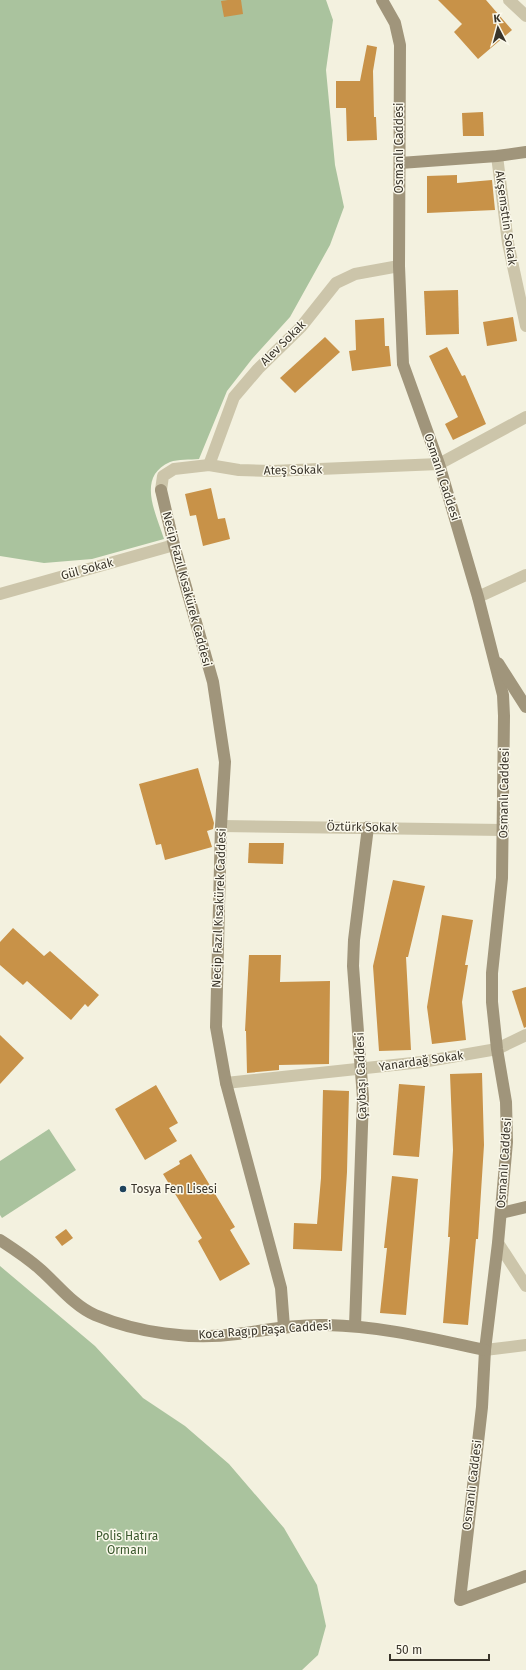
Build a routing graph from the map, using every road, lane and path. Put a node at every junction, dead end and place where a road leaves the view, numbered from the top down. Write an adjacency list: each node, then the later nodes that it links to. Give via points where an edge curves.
1 (382, 0): 6 (street, Osmanlı Caddesi, via 395,23 400,44)
2 (509, 0): 3 (street)
3 (526, 16)
4 (526, 152): 5 (street)
5 (497, 156): 6 (street); 8 (street, Akşemsttin Sokak, via 508,244)
6 (400, 163): 7 (street, Osmanlı Caddesi)
7 (399, 266): 10 (street, Osmanlı Caddesi, via 403,364); 11 (street, Alev Sokak, via 355,274 336,283 301,327 258,369 234,397)
8 (526, 326)
9 (526, 417): 10 (street)
10 (439, 464): 11 (street, Ateş Sokak, via 272,471 239,470); 16 (street, Osmanlı Caddesi)
11 (209, 465): 12 (street, Ateş Sokak, via 174,469 163,476)
12 (161, 490): 13 (street, Necip Fazıl Kısakürek Caddesi)
13 (174, 545): 15 (street, Gül Sokak); 19 (street, Necip Fazıl Kısakürek Caddesi, via 213,682 225,762)
14 (526, 575): 16 (street)
15 (0, 594)
16 (478, 597): 17 (street, Osmanlı Caddesi)
17 (493, 656): 18 (street); 21 (street, Osmanlı Caddesi, via 503,695)
18 (525, 702)
19 (221, 826): 20 (street, Öztürk Sokak); 25 (street, Necip Fazıl Kısakürek Caddesi, via 216,1027)
20 (368, 827): 21 (street, Öztürk Sokak); 24 (street, Çaybaşı Caddesi, via 353,966)
21 (503, 830): 23 (street, Osmanlı Caddesi, via 502,885 492,973)
22 (526, 1035): 23 (street, Yanardağ Sokak)
23 (497, 1049): 24 (street, Yanardağ Sokak); 27 (street, Osmanlı Caddesi, via 508,1120)
24 (362, 1069): 25 (street, Yanardağ Sokak); 31 (street, Çaybaşı Caddesi, via 363,1126)
25 (226, 1083): 32 (street, Necip Fazıl Kısakürek Caddesi, via 281,1288)
26 (526, 1206): 27 (street)
27 (501, 1213): 29 (street, Osmanlı Caddesi)
28 (0, 1240): 32 (street, Koca Ragıp Paşa Caddesi, via 41,1270 92,1314 128,1326 157,1332 208,1336)
29 (498, 1243): 30 (street); 34 (street, Osmanlı Caddesi)
30 (526, 1286)
31 (355, 1326): 32 (street, Koca Ragıp Paşa Caddesi); 34 (street, Koca Ragıp Paşa Caddesi)
32 (284, 1327)
33 (526, 1345): 34 (street)
34 (485, 1350): 35 (street, Osmanlı Caddesi, via 482,1407 460,1600)
35 (526, 1576)

